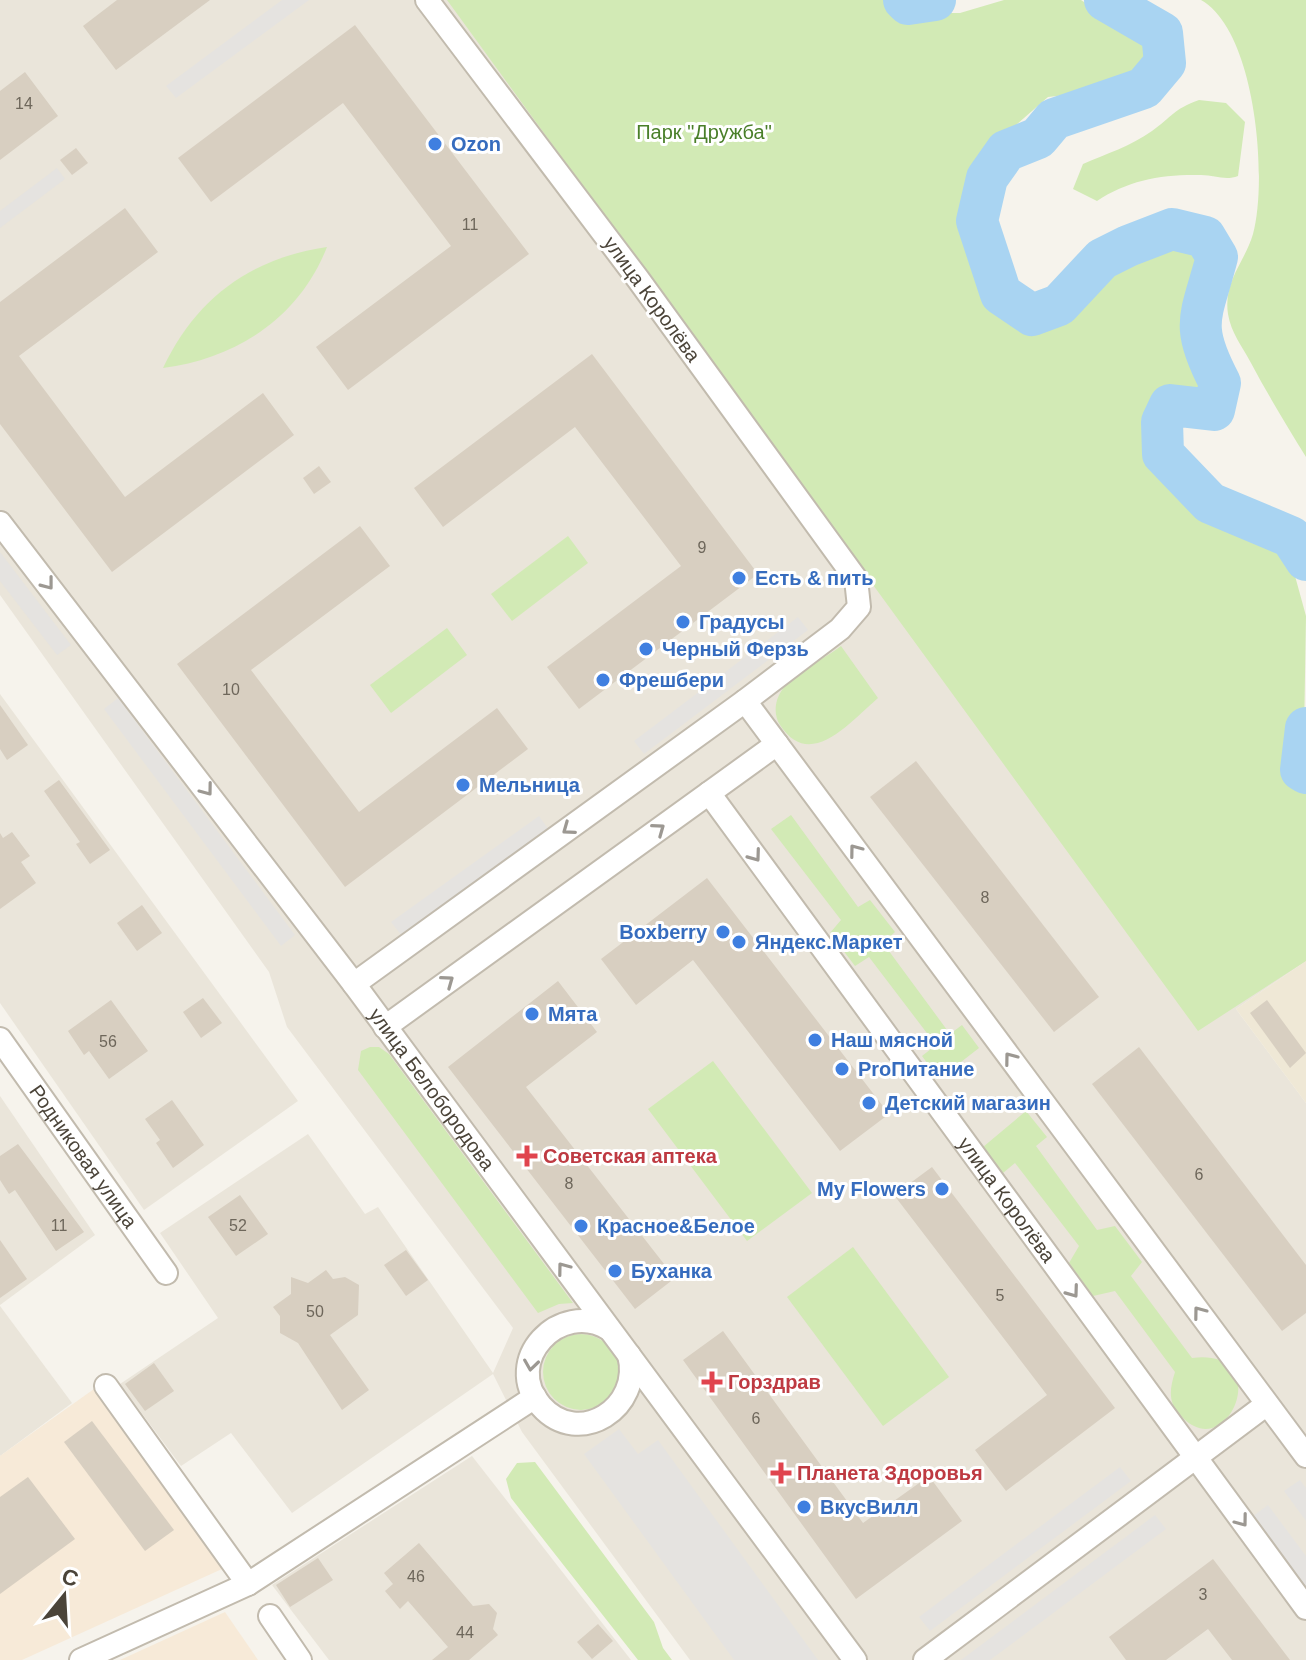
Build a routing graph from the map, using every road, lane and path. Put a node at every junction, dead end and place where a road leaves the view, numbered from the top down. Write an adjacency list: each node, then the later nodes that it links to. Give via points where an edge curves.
1 (427, 0): 3 (street, улица Королёва, via 856,579 859,607 840,629)
2 (0, 523): 6 (street, улица Белобородова, one-way to 6)
3 (745, 701): 4 (street); 6 (street, one-way to 6)
4 (777, 744): 5 (street); 14 (street, one-way to 4)
5 (709, 793): 7 (street, one-way to 5); 16 (street, улица Королёва, one-way to 16)
6 (354, 984): 7 (street, улица Белобородова)
7 (385, 1027): 10 (street, улица Белобородова, one-way to 7)
8 (0, 1039): 9 (street, Родниковая улица)
9 (166, 1273)
10 (610, 1330): 11 (street, улица Белобородова); 13 (street, one-way to 13, via 578,1320 547,1332 529,1362)
11 (629, 1355): 13 (street, via 629,1390 619,1406 597,1421 562,1420); 22 (street, улица Белобородова)
12 (106, 1386): 17 (street)
13 (535, 1397): 17 (street)
14 (1267, 1404): 15 (street); 16 (street)
15 (1306, 1456)
16 (1195, 1458): 18 (street, улица Королёва, one-way to 18); 23 (street)
17 (248, 1584): 20 (street)
18 (1306, 1608)
19 (270, 1616): 21 (street)
20 (81, 1660)
21 (300, 1660)
22 (855, 1660)
23 (925, 1660)

